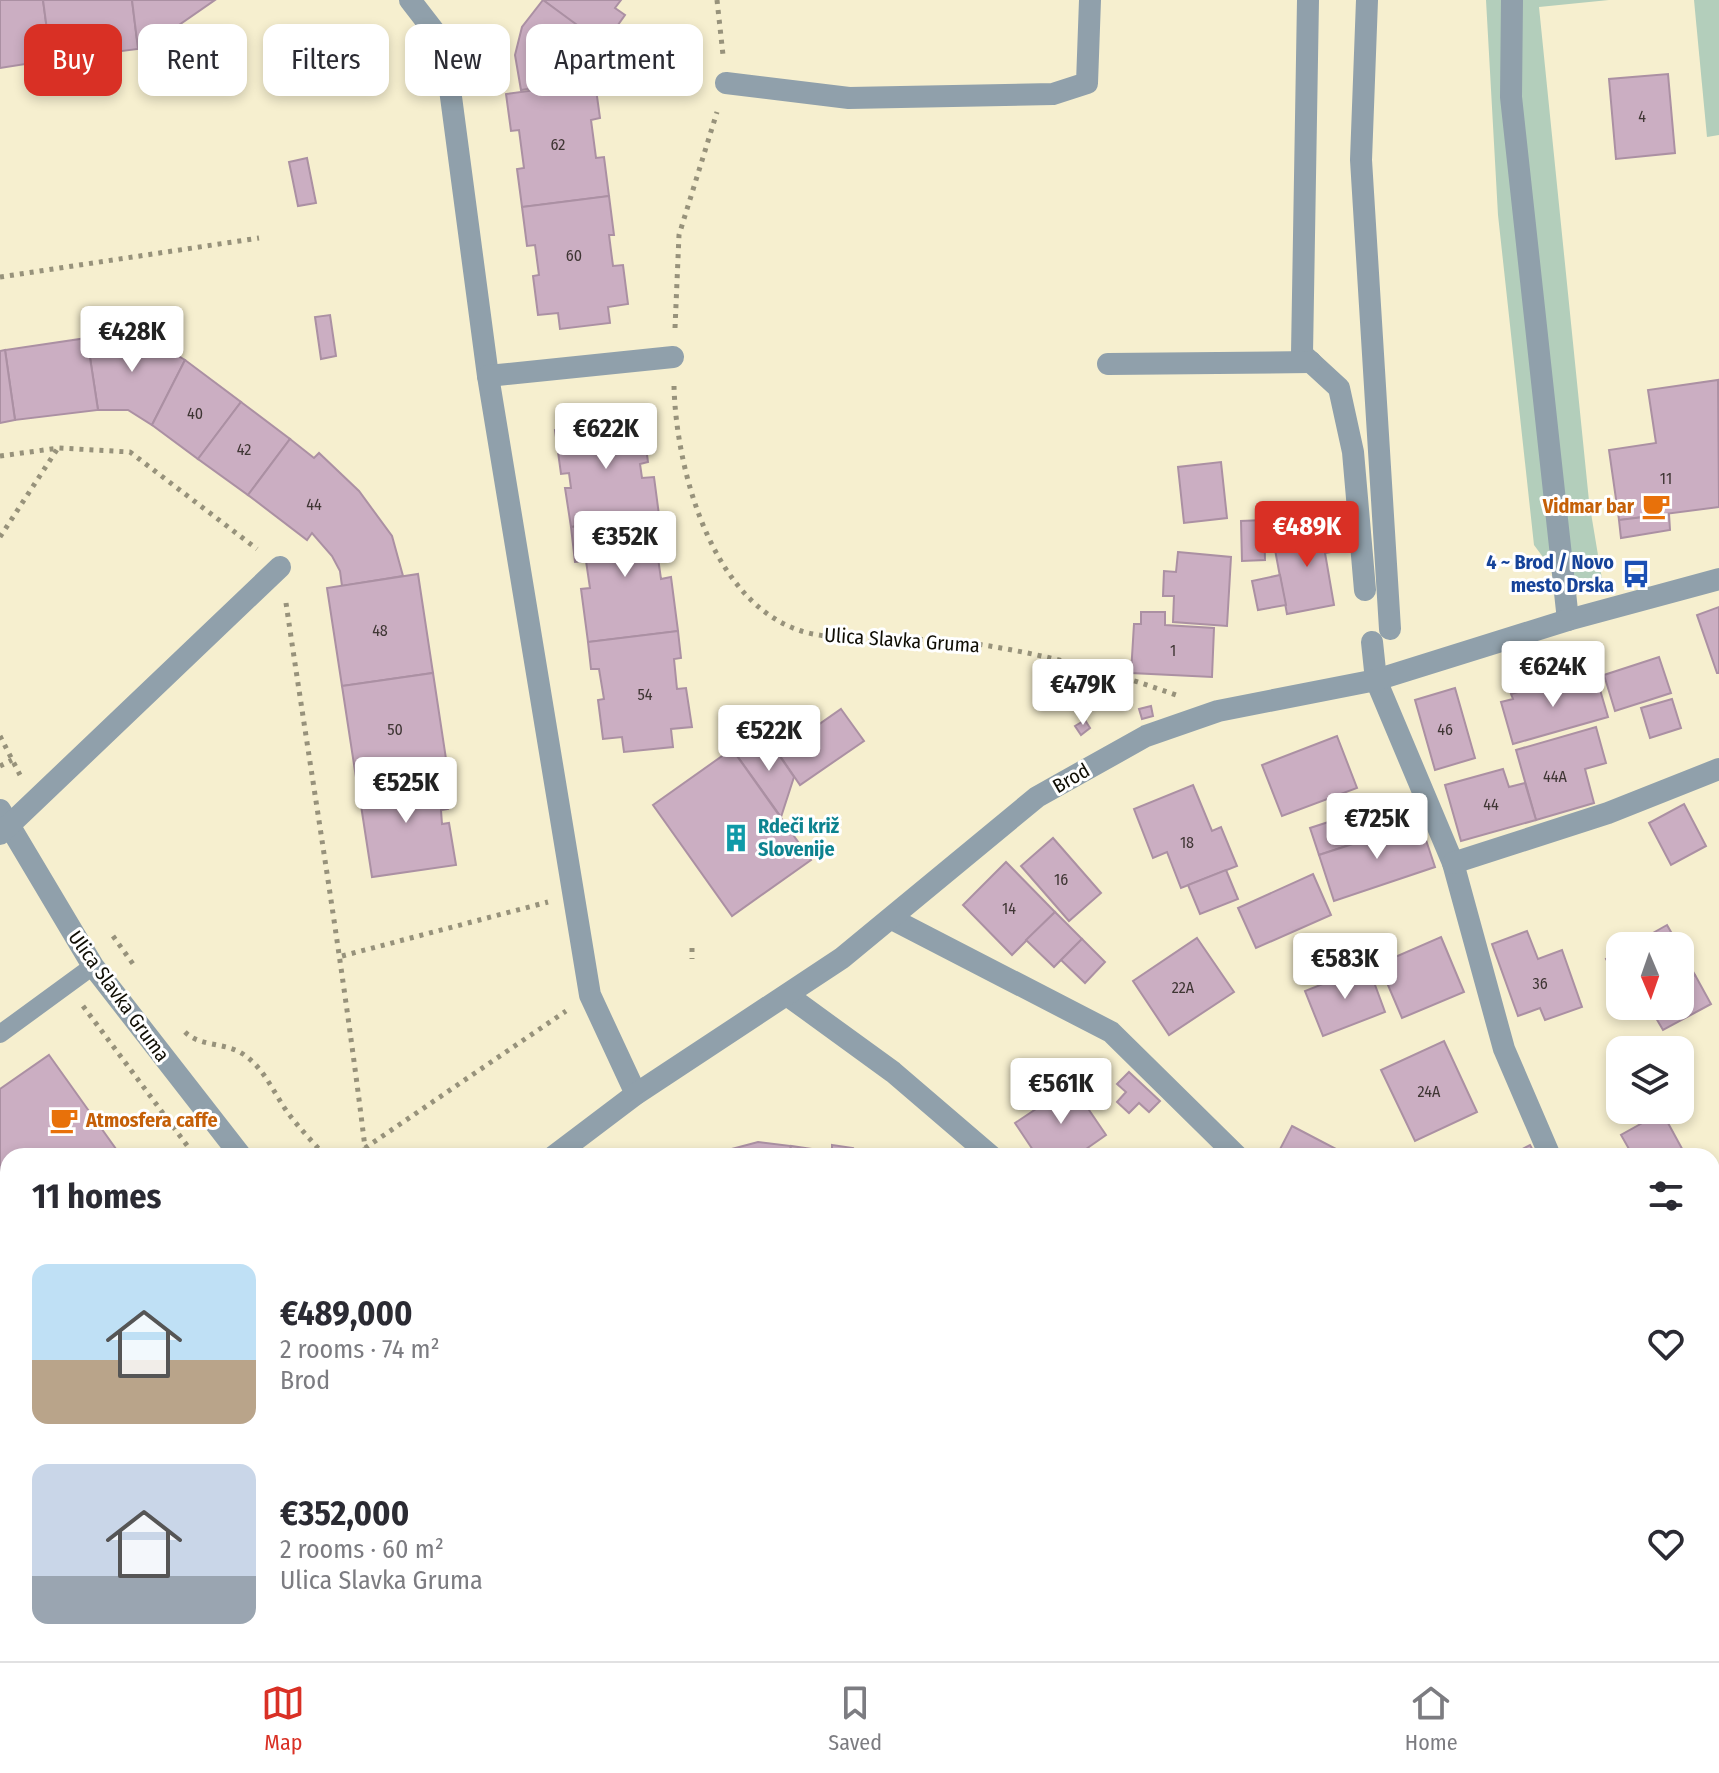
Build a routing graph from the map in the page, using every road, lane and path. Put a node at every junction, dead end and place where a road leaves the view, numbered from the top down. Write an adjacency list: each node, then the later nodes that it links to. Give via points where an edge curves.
1 (410, 0): 13 (street, via 444,44)
2 (717, 0): 7 (path, Ulica Slavka Gruma)
3 (1090, 0): 7 (street, via 1087,83 1053,94 849,98)
4 (1308, 0): 11 (street, via 1302,354)
5 (1367, 0): 21 (street, via 1361,160 1381,635)
6 (1512, 0): 20 (street, via 1511,97)
7 (726, 83): 10 (path, Ulica Slavka Gruma, via 679,235)
8 (259, 238): 9 (path)
9 (0, 277)
10 (673, 357): 13 (street); 22 (path, Ulica Slavka Gruma, via 679,434 703,524 723,566 749,598 783,623 811,633 969,643 1067,661)
11 (1311, 362): 12 (street); 19 (street, via 1339,388 1353,452)
12 (1108, 364)
13 (488, 376): 30 (street)
14 (59, 448): 15 (path); 16 (path); 17 (path, via 130,452)
15 (0, 456)
16 (0, 537)
17 (280, 567): 28 (street, Ulica Slavka Gruma); 34 (path)
18 (1719, 579): 20 (street, Brod)
19 (1365, 590)
20 (1568, 620): 21 (street, Brod)
21 (1376, 680): 22 (street, Brod); 29 (street)
22 (1218, 711): 31 (street, Brod, via 1146,736 1037,797)
23 (0, 736): 24 (path)
24 (12, 760): 25 (path); 27 (path)
25 (0, 766)
26 (1719, 769): 29 (street, via 1608,813)
27 (17, 770)
28 (3, 824): 36 (street, Ulica Slavka Gruma)
29 (1453, 863): 51 (street, via 1504,1049)
30 (576, 894): 34 (path); 38 (street)
31 (892, 919): 39 (street, Brod); 50 (street, via 1111,1032)
32 (110, 932): 37 (path)
33 (692, 948): 35 (path)
34 (342, 956): 47 (path)
35 (692, 959)
36 (93, 966): 42 (lane); 45 (street, Ulica Slavka Gruma)
37 (135, 967)
38 (590, 995): 43 (street); 47 (path)
39 (787, 995): 43 (street); 49 (street, via 893,1072)
40 (88, 1014): 44 (path)
41 (177, 1022): 46 (path, via 191,1037 236,1050 257,1067)
42 (0, 1034)
43 (636, 1094): 48 (street)
44 (189, 1148)
45 (235, 1148)
46 (318, 1148)
47 (365, 1148)
48 (565, 1148)
49 (982, 1148)
50 (1229, 1148)
51 (1547, 1148)

